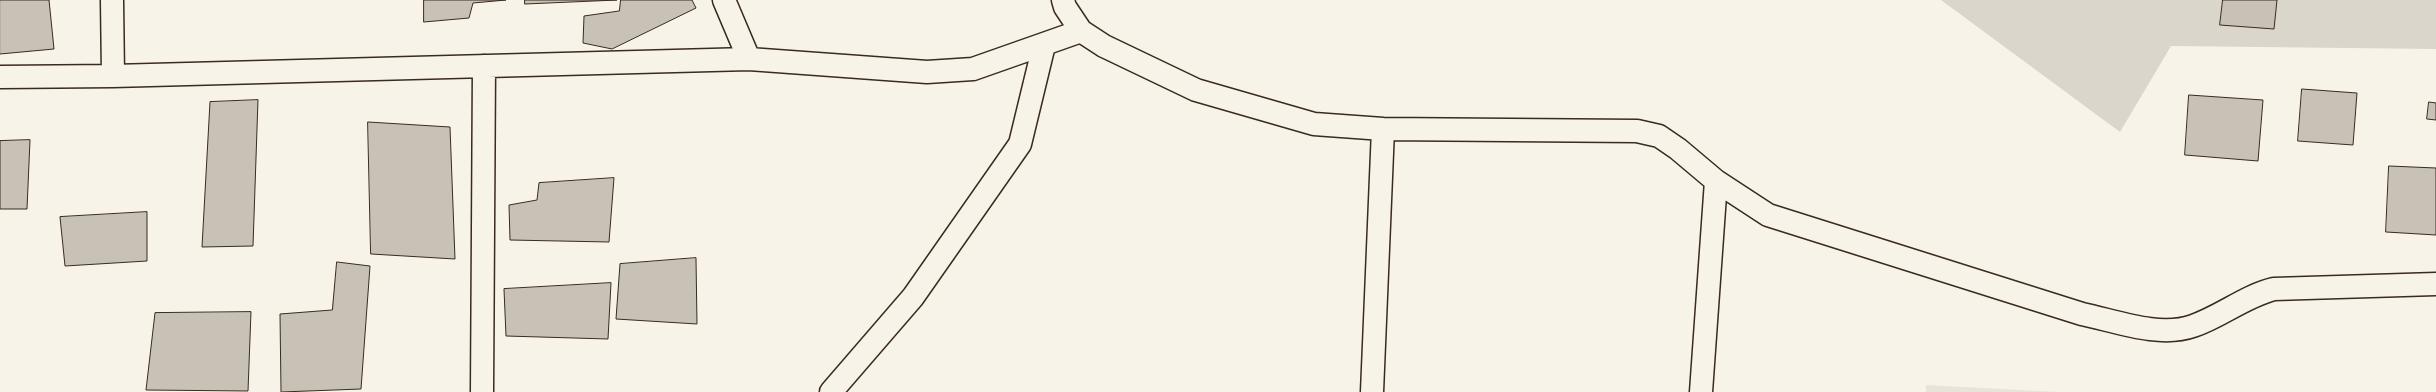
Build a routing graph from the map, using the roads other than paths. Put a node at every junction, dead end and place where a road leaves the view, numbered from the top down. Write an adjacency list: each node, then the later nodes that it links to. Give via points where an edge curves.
1 (112, 0): 8 (street)
2 (724, 0): 6 (street)
3 (1063, 0): 4 (street)
4 (1081, 31): 5 (street); 10 (street, via 1104,46 1196,90 1314,124)
5 (1044, 45): 6 (street, via 974,69 926,72); 14 (street, via 1020,144 913,297)
6 (749, 59): 7 (street)
7 (484, 66): 8 (street); 13 (street)
8 (113, 76): 9 (street)
9 (0, 77)
10 (1383, 129): 11 (street, via 1637,131 1659,136); 15 (street)
11 (1716, 182): 12 (street, via 1775,217 2082,314 2142,327 2171,331 2192,327 2227,311 2255,294 2274,289); 16 (street)
12 (2436, 284)
13 (482, 392)
14 (831, 392)
15 (1372, 392)
16 (1702, 392)

